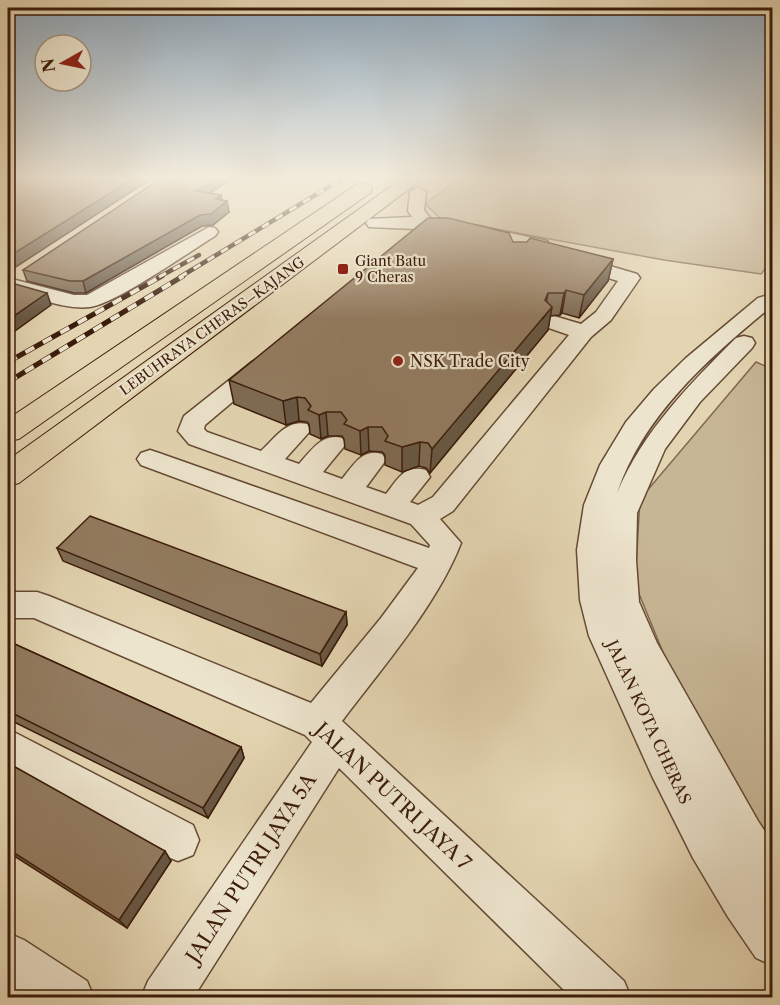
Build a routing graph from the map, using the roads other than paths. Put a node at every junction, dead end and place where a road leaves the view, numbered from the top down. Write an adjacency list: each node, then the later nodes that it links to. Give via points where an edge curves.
1 (294, 224): 16 (highway)
2 (312, 224): 19 (highway, LEBUHRAYA CHERAS–KAJANG)
3 (364, 224): 17 (highway, LEBUHRAYA CHERAS–KAJANG)
4 (374, 224): 6 (highway)
5 (423, 224): 8 (street)
6 (372, 226): 8 (street); 17 (highway, via 179,367 129,397)
7 (209, 232): 10 (street, via 90,301 74,301)
8 (427, 232): 14 (street, via 514,248 530,256 630,278 592,328)
9 (28, 268): 10 (street)
10 (8, 283)
11 (772, 300): 36 (street, JALAN KOTA CHERAS, via 667,388 626,439 610,468 596,509 591,556 596,602 613,652 714,856)
12 (772, 317): 35 (street, JALAN KOTA CHERAS, via 691,397 653,446 623,513 621,560 623,602 642,649 743,836)
13 (554, 322): 14 (street)
14 (583, 332): 29 (street, via 443,504)
15 (273, 356): 23 (street, via 193,422 190,430 198,438)
16 (8, 404)
17 (90, 414): 24 (highway, LEBUHRAYA CHERAS–KAJANG)
18 (298, 430): 23 (street)
19 (8, 432)
20 (333, 444): 25 (street)
21 (150, 459): 30 (street)
22 (373, 460): 27 (street)
23 (266, 462): 25 (street)
24 (8, 475)
25 (305, 475): 27 (street)
26 (416, 477): 28 (street)
27 (348, 490): 28 (street)
28 (392, 506): 29 (street)
29 (421, 517): 30 (street, via 446,543)
30 (438, 563): 32 (street, JALAN PUTRI JAYA 5A)
31 (8, 605): 32 (street, JALAN PUTRI JAYA 7, via 37,604)
32 (327, 731): 38 (street, JALAN PUTRI JAYA 7); 40 (street, JALAN PUTRI JAYA 5A)
33 (8, 747): 34 (street)
34 (178, 840)
35 (772, 879)
36 (772, 942)
37 (8, 956): 39 (street)
38 (604, 996)
39 (70, 998)
40 (165, 998)

